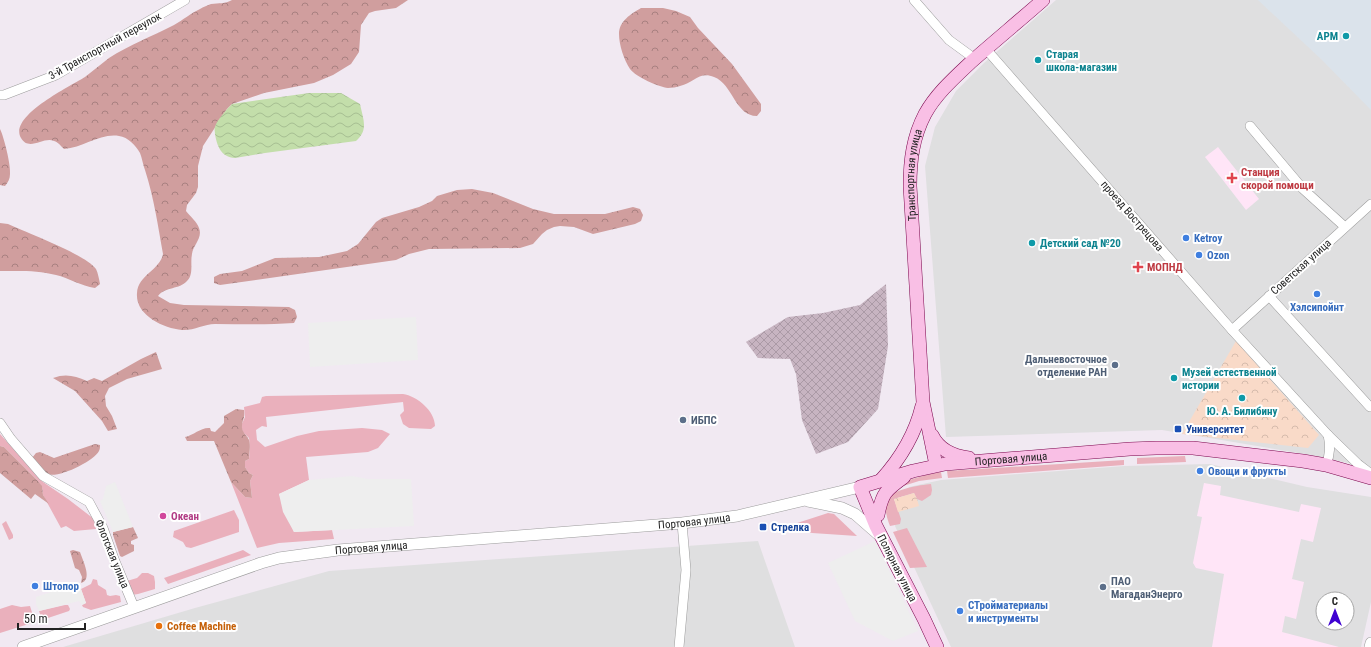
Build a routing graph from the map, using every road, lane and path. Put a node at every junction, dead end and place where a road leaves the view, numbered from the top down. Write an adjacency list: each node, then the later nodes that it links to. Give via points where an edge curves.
1 (185, 0): 6 (street, 3-й Транспортный переулок, via 56,75)
2 (914, 0): 5 (street, via 949,40)
3 (1043, 0): 4 (main road, Транспортная улица)
4 (986, 49): 5 (main road, Транспортная улица); 11 (street, проезд Вострецова)
5 (975, 59): 12 (main road, Транспортная улица, via 931,104 916,137 911,159 910,186)
6 (0, 95)
7 (1250, 126): 9 (street, via 1303,189)
8 (1371, 204): 9 (street, Советская улица)
9 (1345, 227): 10 (street, Советская улица)
10 (1269, 296): 11 (street, Советская улица); 13 (street)
11 (1232, 330): 16 (street, проезд Вострецова)
12 (923, 402): 15 (main road, Транспортная улица); 23 (main road, Транспортная улица, via 918,422 908,444)
13 (1370, 407)
14 (0, 423): 29 (street, Флотская улица, via 43,476 89,502 104,528)
15 (928, 427): 17 (main road, via 936,442 946,451 963,457); 18 (main road, Транспортная улица)
16 (1328, 435): 19 (street, via 1330,449); 21 (street, проезд Вострецова)
17 (987, 460): 18 (main road, Портовая улица); 19 (main road, Портовая улица, via 1156,448 1193,448)
18 (936, 465): 20 (main road, Портовая улица)
19 (1326, 466): 22 (main road, Портовая улица)
20 (913, 471): 23 (main road, Портовая улица); 26 (main road, via 886,491)
21 (1371, 474)
22 (1371, 478)
23 (881, 480): 24 (main road, Портовая улица); 26 (main road)
24 (860, 487): 25 (street, Портовая улица); 28 (main road, Полярная улица)
25 (804, 500): 27 (street, Портовая улица, via 737,516); 28 (street, via 842,508 855,514)
26 (878, 515): 28 (main road)
27 (682, 523): 29 (street, Портовая улица, via 324,551 261,563); 32 (street, via 686,570)
28 (880, 536): 33 (main road, Полярная улица)
29 (134, 607): 31 (street, Портовая улица)
30 (1371, 643): 34 (street)
31 (23, 647)
32 (679, 647)
33 (937, 647)
34 (1370, 647)

